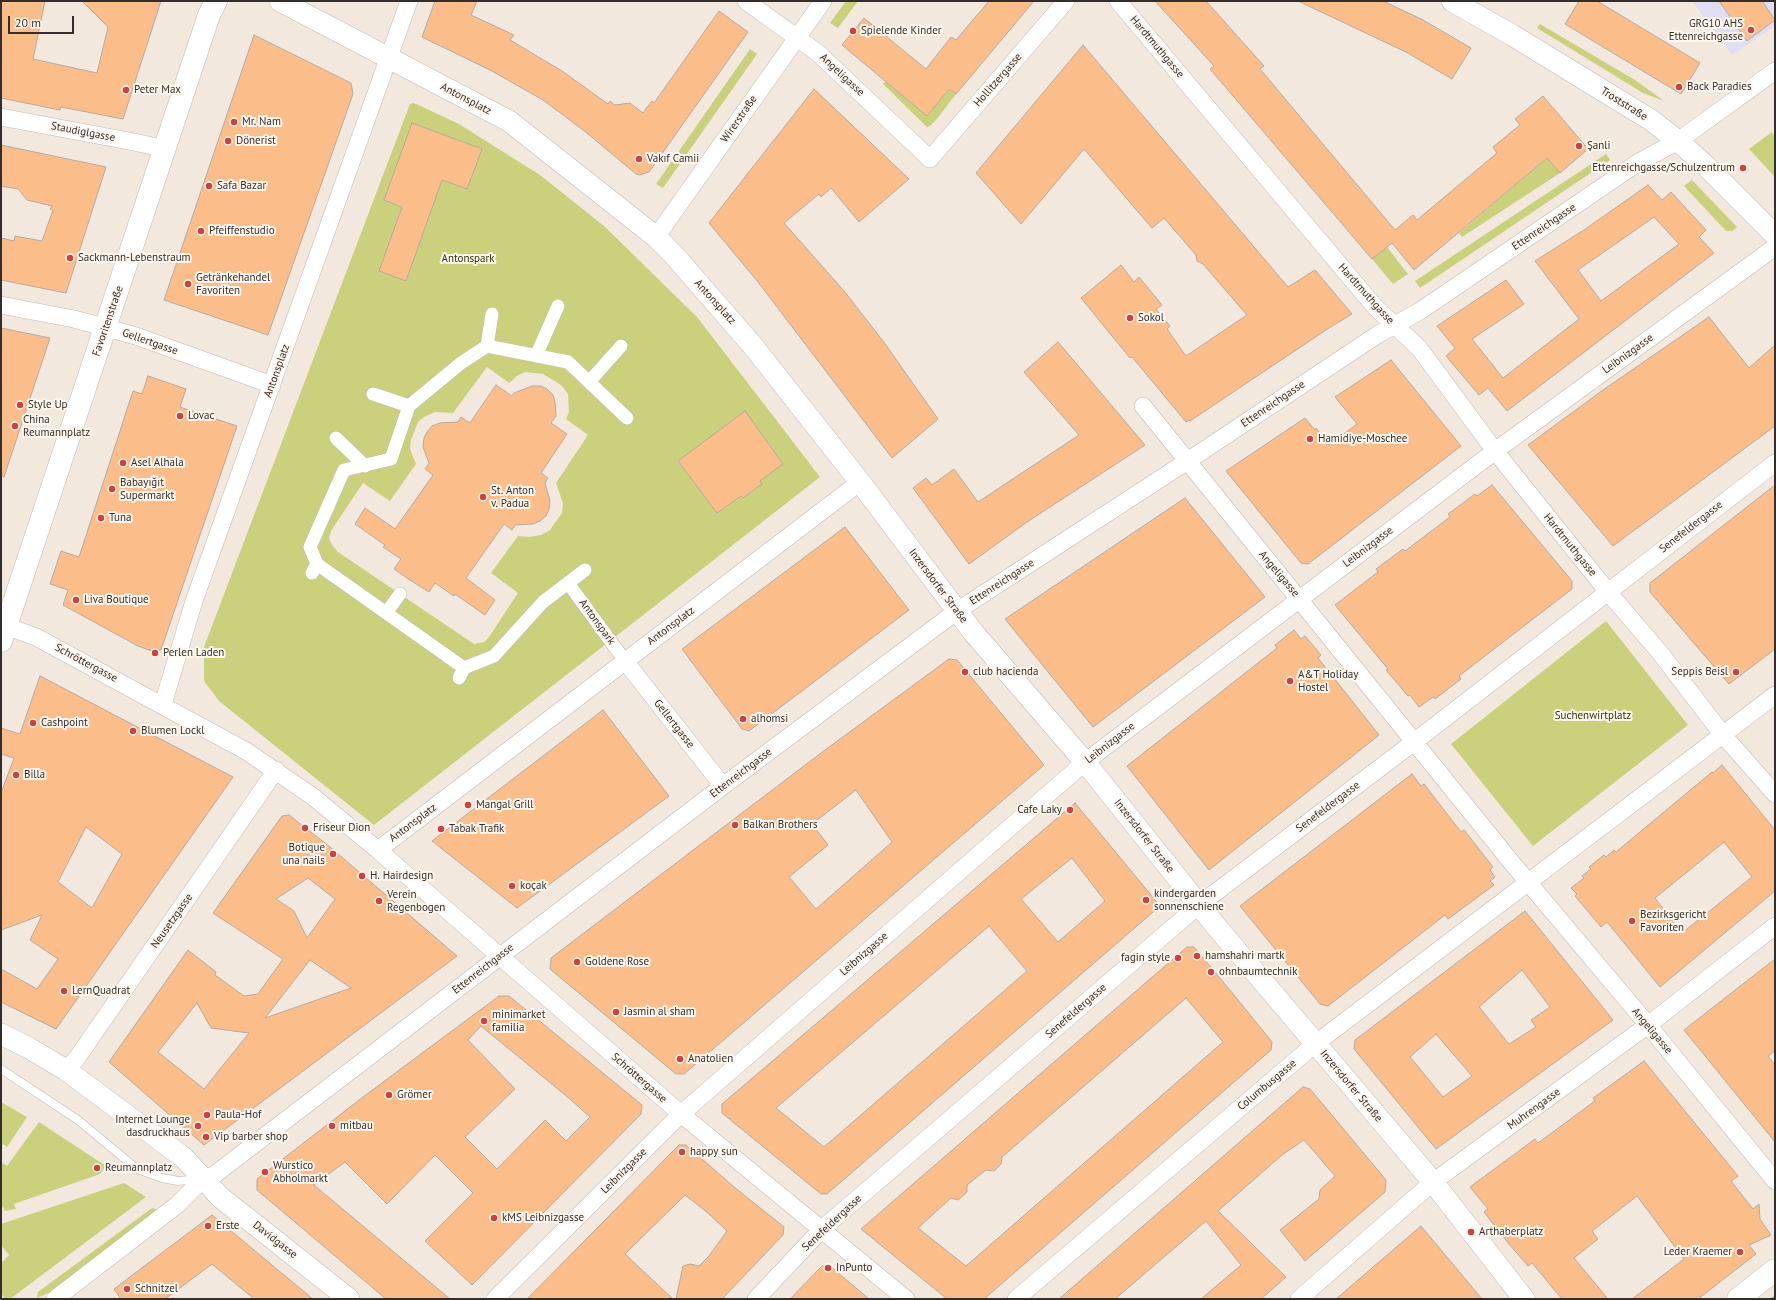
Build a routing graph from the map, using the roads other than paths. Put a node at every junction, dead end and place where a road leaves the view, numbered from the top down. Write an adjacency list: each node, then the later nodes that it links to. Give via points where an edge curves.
1 (216, 1): 14 (main road, Favoritenstraße, via 209,15)
2 (280, 1): 10 (street)
3 (409, 1): 10 (street)
4 (746, 1): 9 (street, Angeligasse)
5 (823, 1): 9 (street, Wirerstraße)
6 (1066, 1): 15 (street, Hollitzergasse)
7 (1118, 1): 22 (street, Hardtmuthgasse, via 1375,308)
8 (1452, 1): 13 (street, Troststraße, via 1565,67 1651,120)
9 (798, 37): 15 (street, Angeligasse); 17 (street, Wirerstraße)
10 (389, 58): 17 (street, Antonsplatz, via 509,121); 28 (street, Antonsplatz)
11 (1775, 71): 13 (street, Ettenreichgasse)
12 (1, 117): 14 (street, Staudiglgasse)
13 (1678, 140): 16 (street, Troststraße); 22 (street, Ettenreichgasse, via 1639,162 1420,311)
14 (166, 149): 23 (main road, Favoritenstraße)
15 (930, 159)
16 (1775, 235)
17 (656, 237): 38 (street, Antonsplatz, via 750,342)
18 (1775, 247): 34 (street, Leibnizgasse)
19 (1, 305): 23 (street, Gellertgasse)
20 (558, 306): 26 (street)
21 (492, 314): 24 (street)
22 (1394, 325): 34 (street, Hardtmuthgasse, via 1419,348); 35 (street, Ettenreichgasse)
23 (105, 328): 28 (street, Gellertgasse, via 136,336); 46 (main road, Favoritenstraße)
24 (487, 346): 26 (street); 30 (street, via 461,363)
25 (621, 346): 27 (street)
26 (536, 356): 27 (street, via 568,362)
27 (589, 382): 32 (street)
28 (272, 385): 49 (street, Antonsplatz, via 194,601)
29 (373, 394): 30 (street)
30 (409, 406): 37 (street, via 391,459)
31 (1143, 406): 35 (street, Angeligasse)
32 (627, 418)
33 (336, 438): 37 (street)
34 (1495, 451): 41 (street, Hardtmuthgasse); 43 (street, Leibnizgasse)
35 (1186, 462): 43 (street, Angeligasse); 44 (street, Ettenreichgasse)
36 (1775, 463): 41 (street, Senefeldergasse)
37 (365, 466): 45 (street, via 344,470 310,547 315,568)
38 (860, 482): 44 (street, Inzersdorfer Straße); 47 (street, Antonsplatz)
39 (586, 570): 40 (street)
40 (568, 583): 45 (street, via 543,602 494,656 462,673); 47 (street, Antonspark)
41 (1608, 592): 50 (street, via 1661,654); 51 (street)
42 (400, 594): 45 (street)
43 (1300, 599): 51 (street, Angeligasse); 52 (street, Leibnizgasse)
44 (957, 611): 52 (street, Inzersdorfer Straße); 54 (street, Ettenreichgasse)
45 (386, 613)
46 (4, 633): 49 (street, Schröttergasse, via 36,637)
47 (625, 661): 54 (street, Gellertgasse); 56 (street, Antonsplatz)
48 (1775, 695): 50 (street)
49 (163, 704): 53 (street, Antonsplatz)
50 (1724, 735): 55 (street); 57 (street)
51 (1414, 742): 57 (street); 58 (street, Senefeldergasse)
52 (1085, 762): 58 (street, Inzersdorfer Straße); 66 (street, Leibnizgasse)
53 (276, 770): 56 (street, Antonsplatz); 65 (street, Neusetzgasse, via 77,1058)
54 (723, 786): 60 (street, Ettenreichgasse)
55 (1775, 794)
56 (378, 850): 60 (street, Schröttergasse)
57 (1528, 882): 61 (street, Angeligasse); 63 (street, Columbusgasse)
58 (1199, 905): 63 (street, Inzersdorfer Straße); 70 (street, Senefeldergasse)
59 (1775, 926): 61 (street, Muhrengasse)
60 (500, 957): 66 (street, Schröttergasse); 67 (street, Ettenreichgasse, via 214,1175)
61 (1648, 1025): 68 (street, Angeligasse); 69 (street, Muhrengasse)
62 (1, 1034): 65 (street)
63 (1315, 1044): 69 (street, Inzersdorfer Straße); 77 (street, Columbusgasse)
64 (1, 1069): 67 (lane, via 78,1120 137,1169 178,1181)
65 (66, 1070): 67 (street, via 184,1158)
66 (681, 1114): 70 (street, Schröttergasse); 74 (street, Leibnizgasse)
67 (203, 1179): 72 (street, via 177,1205); 73 (street, Davidgasse, via 220,1197)
68 (1775, 1181)
69 (1433, 1182): 78 (street, Muhrengasse); 79 (street, Inzersdorfer Straße)
70 (822, 1229): 75 (street, Senefeldergasse); 76 (street, Schröttergasse)
71 (1775, 1270): 80 (main road)
72 (55, 1299)
73 (349, 1299)
74 (495, 1299)
75 (756, 1299)
76 (906, 1299)
77 (1016, 1299)
78 (1299, 1299)
79 (1524, 1299)
80 (1738, 1299)

